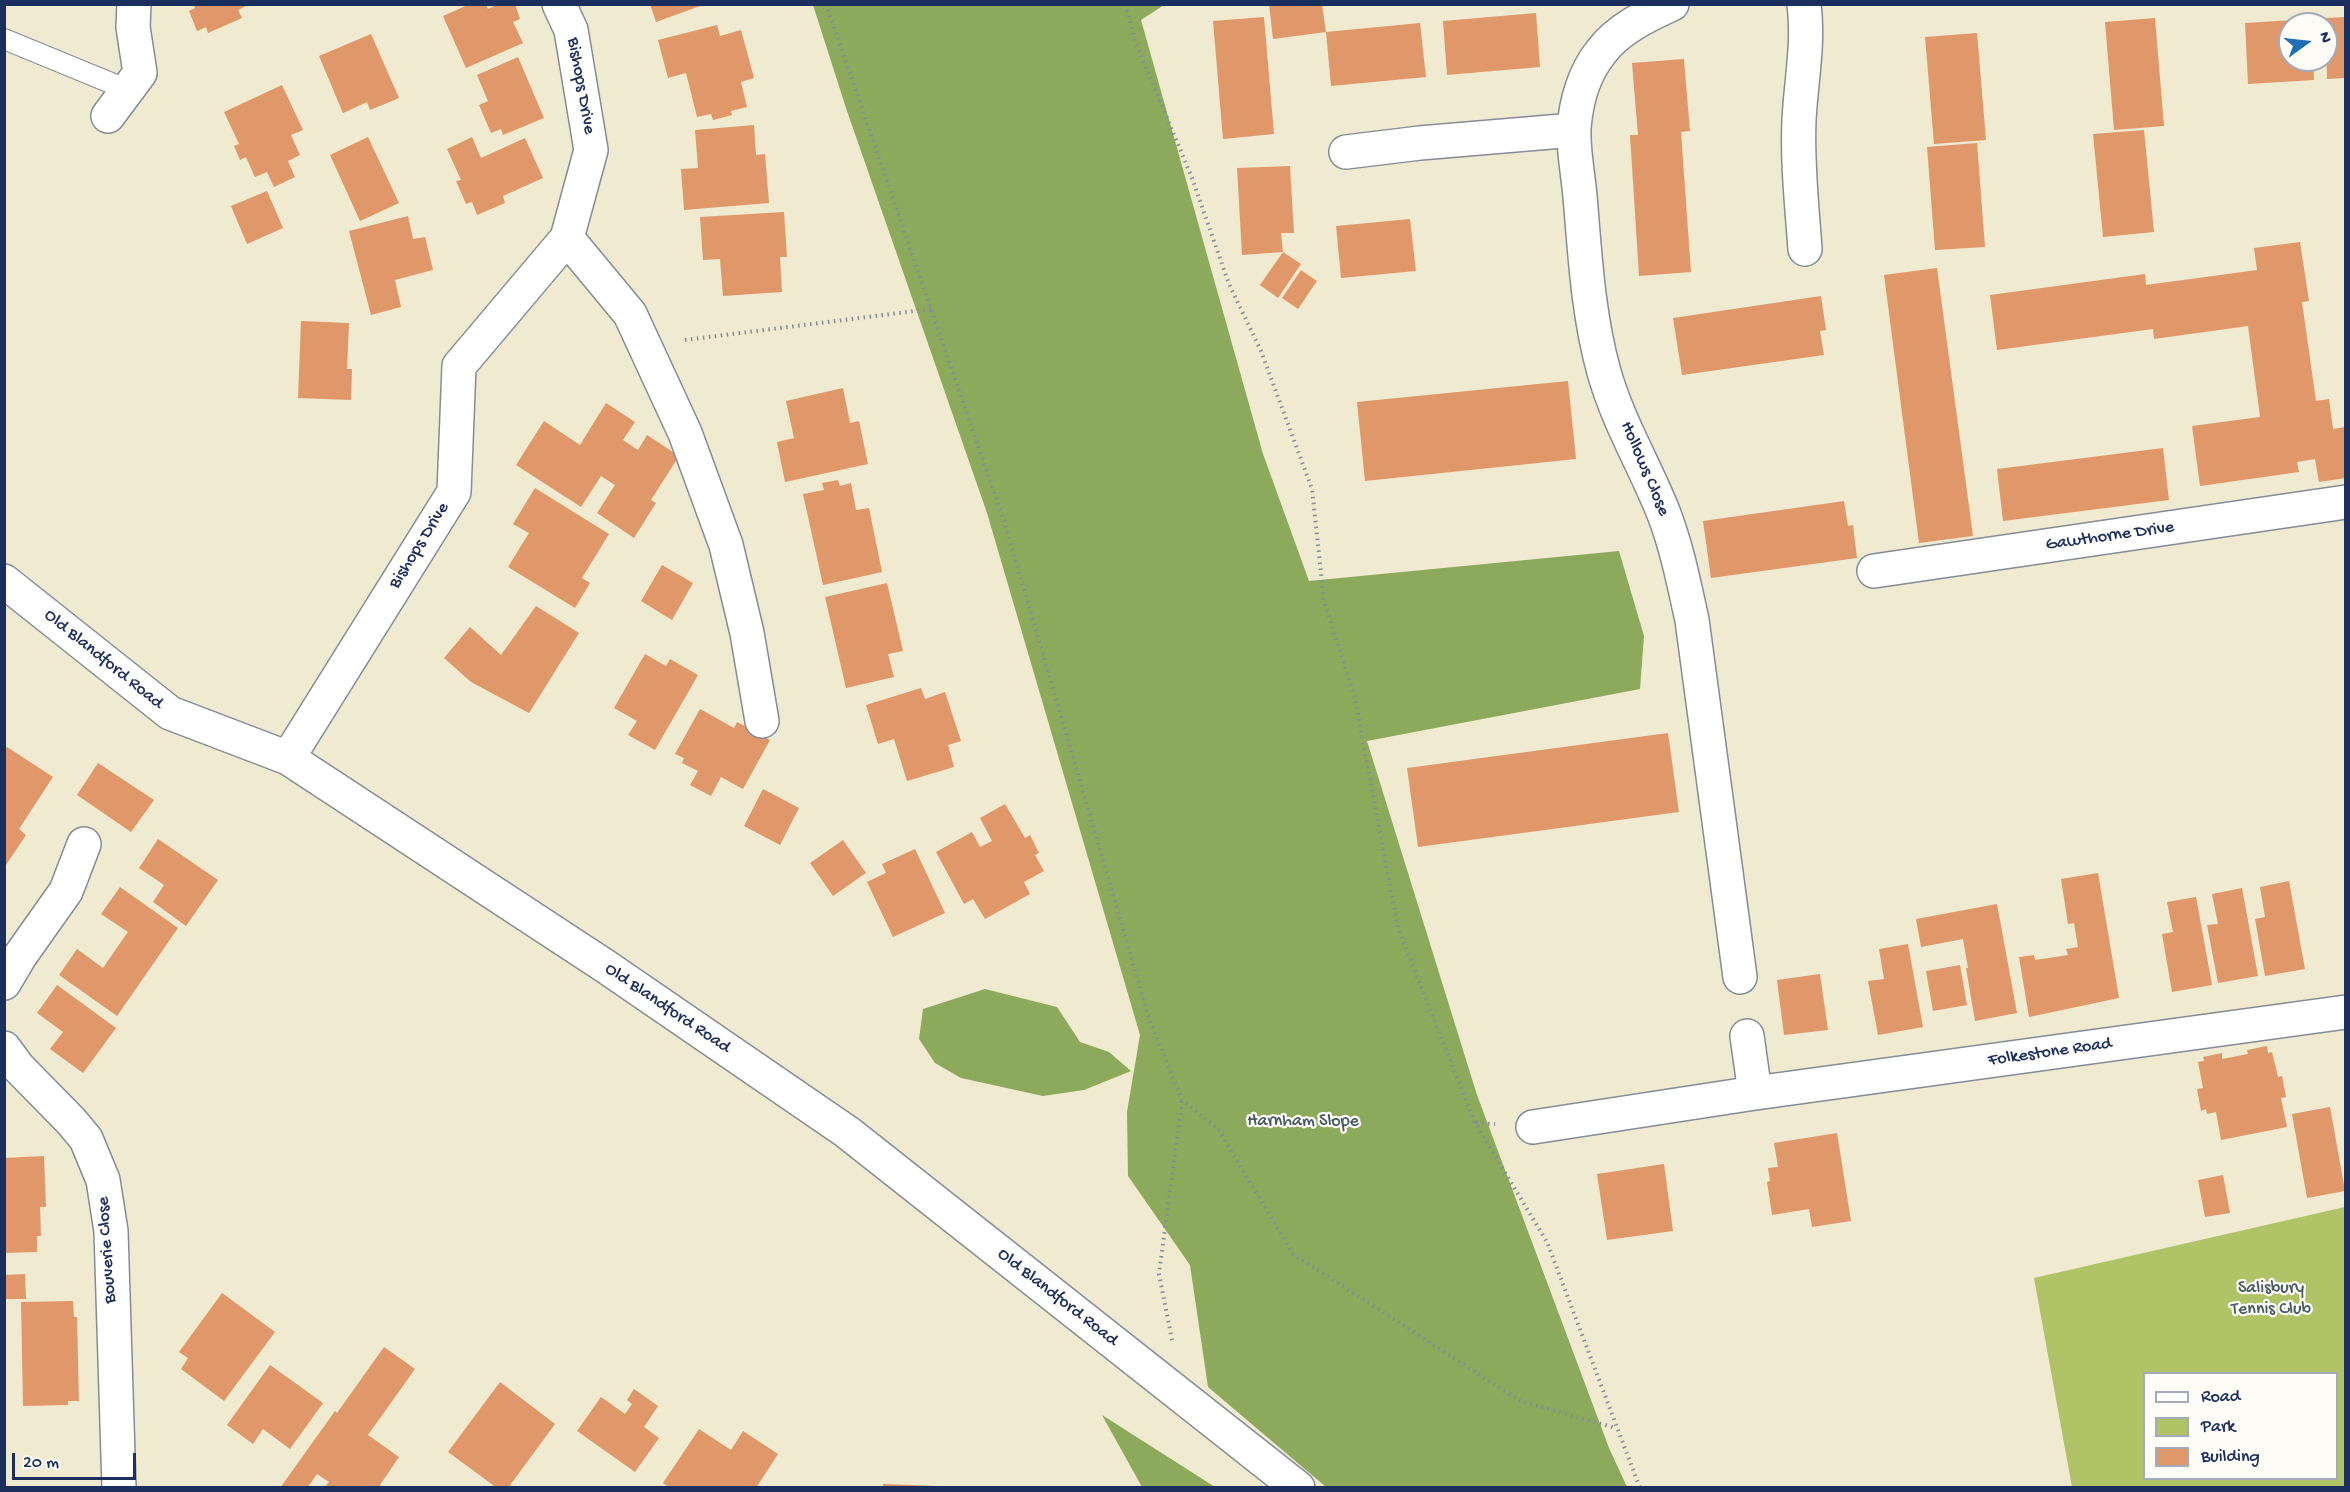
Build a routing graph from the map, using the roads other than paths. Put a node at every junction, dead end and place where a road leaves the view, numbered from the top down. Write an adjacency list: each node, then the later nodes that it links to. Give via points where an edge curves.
1 (134, 4): 6 (street, via 140,73)
2 (559, 4): 10 (street, Bishops Drive, via 571,30 591,150)
3 (1672, 4): 8 (street, Hollows Close, via 1623,31 1600,52 1584,84)
4 (1804, 4): 11 (street, via 1807,39 1798,156)
5 (4, 39): 6 (lane)
6 (128, 90): 7 (street)
7 (108, 116)
8 (1574, 130): 9 (street); 18 (street, Hollows Close, via 1585,265 1604,372 1665,515 1692,620)
9 (1346, 152)
10 (567, 238): 15 (street, via 630,314 685,433 726,545); 16 (street, Bishops Drive, via 459,366 454,492)
11 (1805, 249)
12 (2346, 502): 13 (street, Gawthorne Drive)
13 (1874, 571)
14 (4, 581): 16 (street, Old Blandford Road, via 170,713)
15 (762, 721)
16 (288, 758): 26 (street, Old Blandford Road, via 605,966 847,1132)
17 (84, 844): 19 (street, via 66,891)
18 (1740, 977)
19 (4, 983)
20 (2346, 1012): 23 (street, Folkestone Road)
21 (1747, 1036): 23 (street)
22 (4, 1048): 25 (street, Bouverie Close, via 86,1139 103,1180 111,1231)
23 (1755, 1093): 24 (street, Folkestone Road)
24 (1533, 1127)
25 (119, 1488)
26 (1298, 1488)

